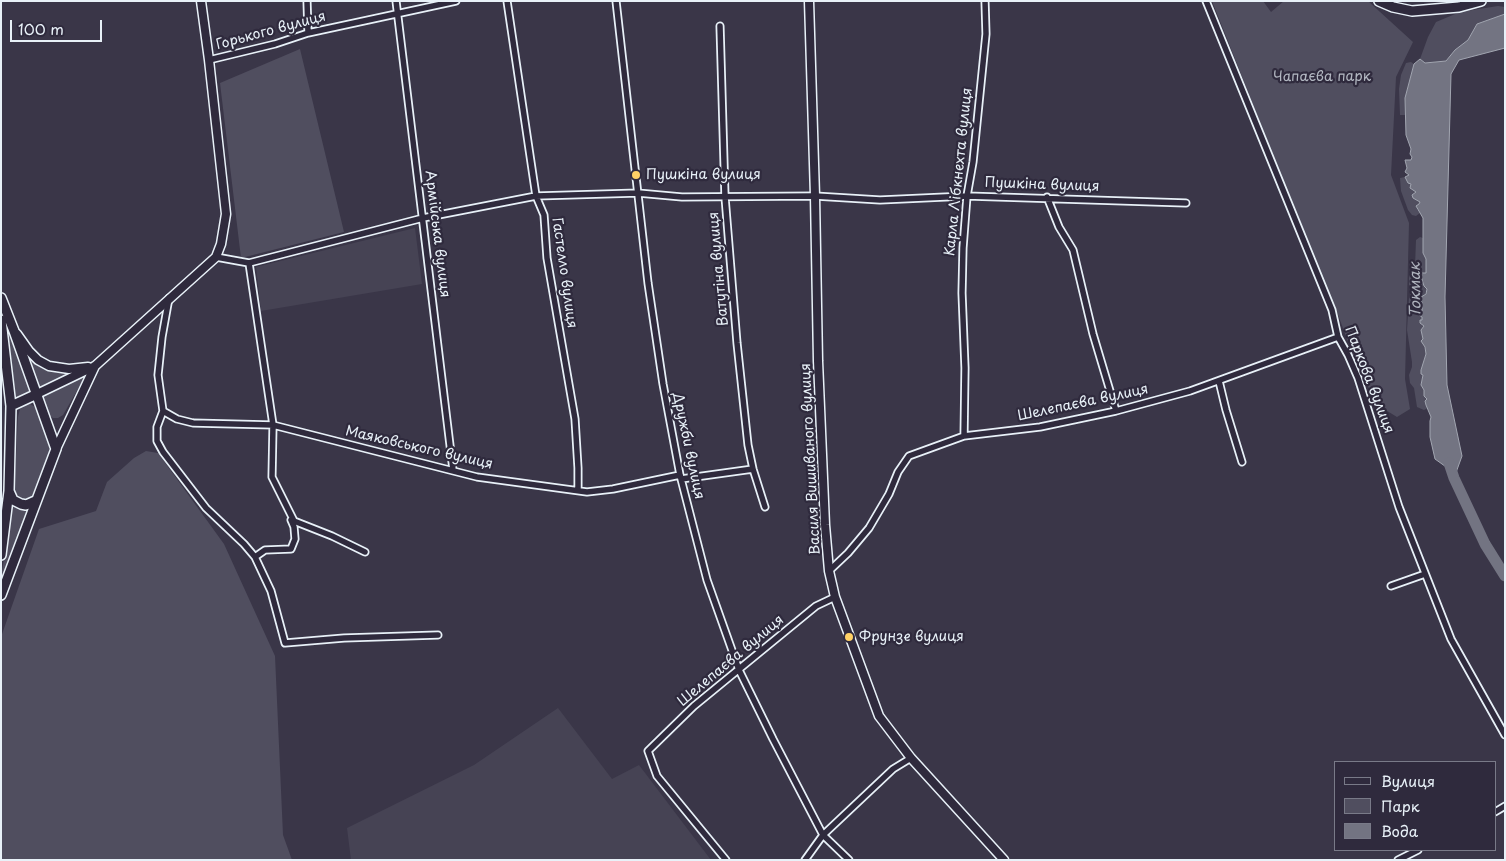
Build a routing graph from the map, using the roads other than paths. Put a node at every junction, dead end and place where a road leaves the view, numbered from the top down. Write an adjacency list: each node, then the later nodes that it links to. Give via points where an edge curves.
1 (201, 1): 15 (street)
2 (307, 1): 14 (street)
3 (396, 1): 12 (street, Армійська вулиця)
4 (456, 1): 12 (street, Горького вулиця)
5 (507, 1): 17 (street, Гастелло вулиця)
6 (616, 1): 16 (street, Дружби вулиця)
7 (809, 1): 18 (street, Василя Вишиваного вулиця)
8 (985, 1): 19 (street, Карла Лібкнехта вулиця, via 985,44 973,162)
9 (1206, 1): 30 (street, Паркова вулиця, via 1332,310)
10 (1379, 1): 11 (main road, via 1412,11)
11 (1481, 1)
12 (396, 14): 14 (street, Горького вулиця); 23 (street, Армійська вулиця)
13 (720, 26): 20 (street, Ватутіна вулиця)
14 (308, 33): 15 (street, Горького вулиця)
15 (209, 60): 24 (street, via 226,214)
16 (638, 193): 17 (street, Пушкіна вулиця); 20 (street, Пушкіна вулиця); 43 (street, Дружби вулиця, via 662,384)
17 (536, 196): 23 (street, Пушкіна вулиця); 44 (street, Гастелло вулиця, via 544,216 547,258 575,419)
18 (815, 196): 19 (street, Пушкіна вулиця, via 880,200); 20 (street, Пушкіна вулиця); 52 (street, Василя Вишиваного вулиця, via 818,361)
19 (966, 196): 21 (street, Пушкіна вулиця); 38 (street, Карла Лібкнехта вулиця, via 962,248)
20 (725, 197): 41 (street, Ватутіна вулиця, via 739,361)
21 (1047, 198): 22 (street, Пушкіна вулиця); 36 (street, via 1072,250)
22 (1186, 203)
23 (423, 218): 25 (street, Пушкіна вулиця); 42 (street, Армійська вулиця)
24 (216, 257): 25 (street, Пушкіна вулиця); 27 (street)
25 (249, 263): 37 (street)
26 (1, 298): 29 (main road)
27 (169, 298): 31 (street); 35 (street, via 158,376)
28 (1, 320): 34 (main road)
29 (14, 330): 31 (street, via 29,352 49,366 69,370); 33 (main road)
30 (1338, 337): 32 (street, Шелепаєва вулиця); 53 (street, Паркова вулиця, via 1358,378 1399,507)
31 (95, 366): 33 (street); 39 (street)
32 (1219, 381): 36 (street, Шелепаєва вулиця); 40 (street)
33 (36, 394): 34 (main road); 39 (main road)
34 (11, 406): 45 (main road)
35 (163, 411): 37 (street, Маяковського вулиця, via 193,423); 51 (street, via 157,441 163,452 206,508)
36 (1116, 412): 38 (street, Шелепаєва вулиця, via 1040,427)
37 (272, 425): 42 (street, Маяковського вулиця); 48 (street, via 272,477)
38 (964, 436): 52 (street, Шелепаєва вулиця, via 909,456 869,528)
39 (56, 449): 46 (main road)
40 (1242, 462)
41 (753, 469): 43 (street, Маяковського вулиця); 47 (street, Ватутіна вулиця)
42 (453, 470): 44 (street, Маяковського вулиця, via 477,477)
43 (680, 477): 44 (street, Маяковського вулиця, via 613,489); 58 (street, Дружби вулиця, via 707,580)
44 (578, 490)
45 (9, 491): 46 (main road, via 13,500 21,504); 50 (main road)
46 (35, 501): 55 (main road)
47 (765, 507)
48 (286, 508): 49 (street, via 294,521); 51 (street, via 294,527 295,539 291,548 265,550)
49 (365, 552)
50 (1, 555)
51 (255, 557): 57 (street, via 271,591 285,643)
52 (829, 571): 56 (street, Василя Вишиваного вулиця)
53 (1425, 574): 54 (street); 59 (street, Паркова вулиця, via 1450,639)
54 (1391, 586)
55 (1, 595)
56 (834, 597): 58 (street, Шелепаєва вулиця, via 816,606); 60 (street, Василя Вишиваного вулиця, via 879,716)
57 (438, 635)
58 (739, 670): 61 (street, Дружби вулиця); 63 (street, Шелепаєва вулиця, via 694,706 648,751 657,776)
59 (1505, 735)
60 (911, 758): 61 (street, via 892,770); 66 (street, Василя Вишиваного вулиця)
61 (823, 835): 64 (street); 65 (street, Дружби вулиця)
62 (1416, 851): 67 (street)
63 (726, 860)
64 (805, 860)
65 (849, 860)
66 (1004, 860)
67 (1398, 860)

